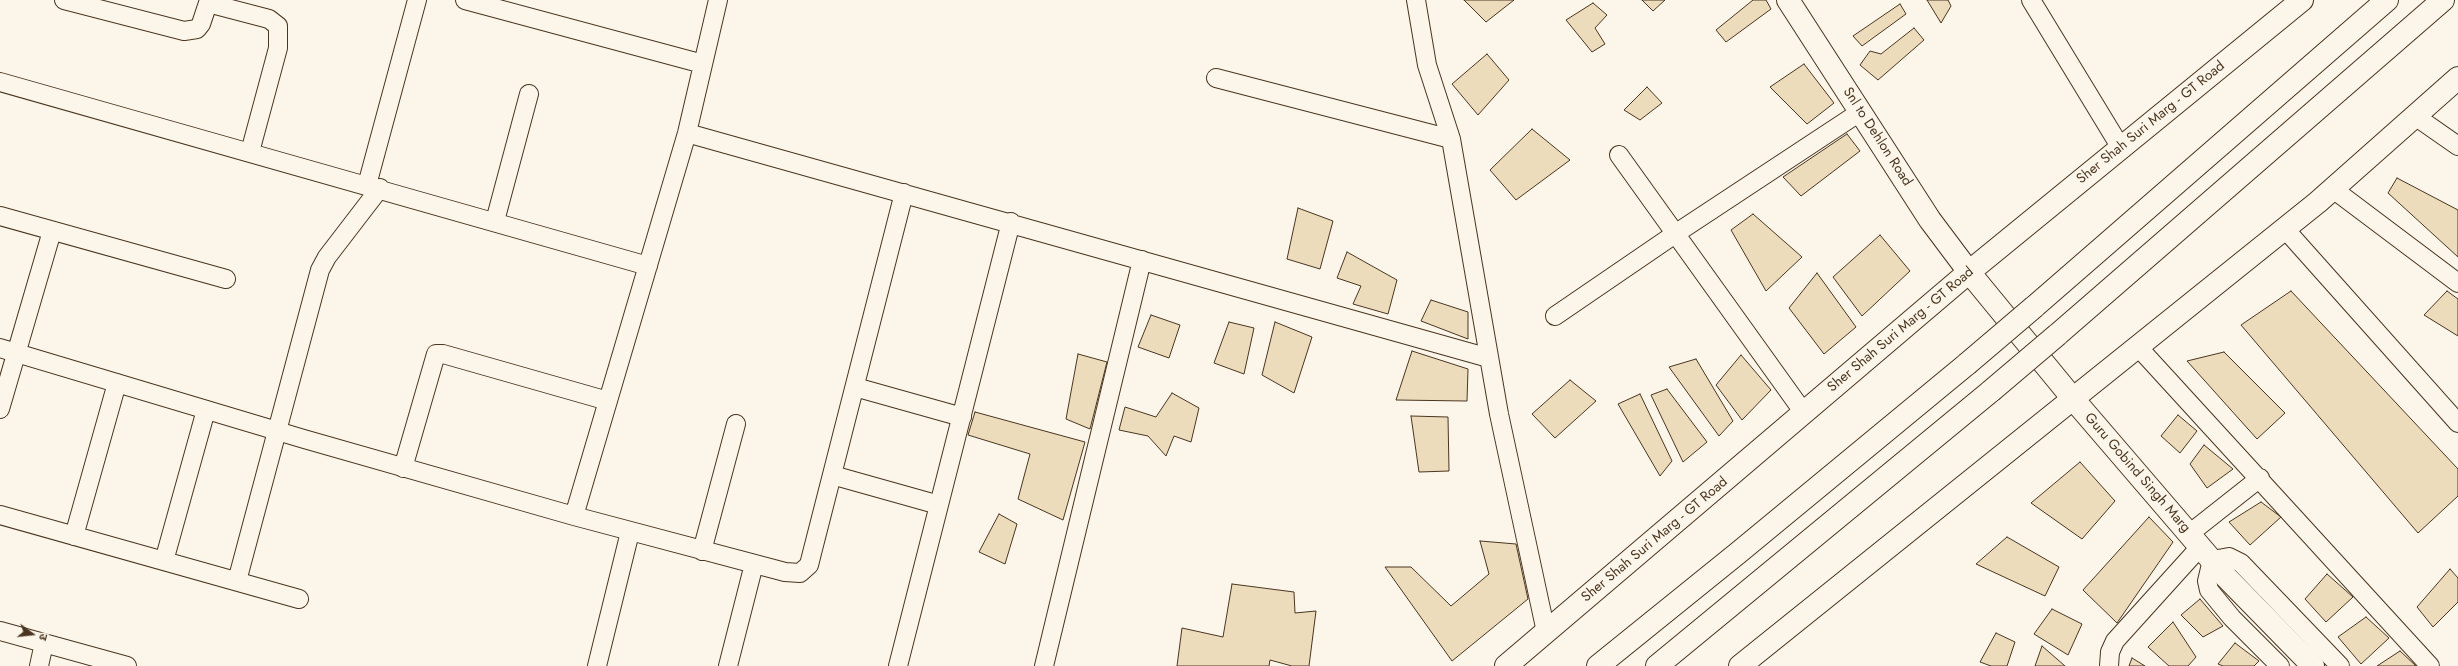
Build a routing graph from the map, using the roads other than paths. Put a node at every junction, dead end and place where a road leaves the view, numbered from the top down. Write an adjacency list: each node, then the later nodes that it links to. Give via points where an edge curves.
1 (64, 0): 11 (street, via 184,31 197,29)
2 (417, 0): 25 (street)
3 (466, 0): 12 (street)
4 (718, 0): 12 (street)
5 (1415, 0): 20 (street, via 1427,65)
6 (1788, 0): 17 (main road, Snl to Dehlon Road)
7 (2031, 0): 22 (street)
8 (2302, 0): 22 (main road, Sher Shah Suri Marg - GT Road)
9 (2387, 0): 78 (main road, bridge, via 1967,364)
10 (2443, 0): 79 (main road, bridge, via 1991,391)
11 (208, 2): 23 (street, via 269,19 278,26 278,48)
12 (703, 64): 19 (street)
13 (1216, 78): 20 (street)
14 (2458, 78): 18 (main road)
15 (0, 82): 23 (street)
16 (529, 94): 29 (street)
17 (1860, 112): 33 (street); 36 (main road, Snl to Dehlon Road, via 1930,220)
18 (2415, 116): 21 (street); 26 (main road)
19 (687, 133): 27 (street); 35 (street)
20 (1451, 139): 42 (street)
21 (2458, 146)
22 (2121, 148): 36 (main road, Sher Shah Suri Marg - GT Road)
23 (250, 152): 25 (street)
24 (1619, 155): 33 (street)
25 (373, 187): 29 (street); 53 (street, via 320,270)
26 (2334, 189): 31 (main road); 38 (street)
27 (904, 193): 30 (street); 44 (street)
28 (0, 216): 32 (street)
29 (495, 221): 35 (street)
30 (1011, 222): 34 (street); 50 (street)
31 (2285, 229): 40 (main road); 51 (street)
32 (52, 231): 37 (street); 41 (street)
33 (1675, 234): 39 (street); 49 (street)
34 (1142, 260): 42 (street); 76 (street)
35 (648, 266): 46 (street)
36 (1969, 272): 45 (main road, Guru Gobind Singh Marg); 49 (main road, Sher Shah Suri Marg - GT Road)
37 (226, 279)
38 (2458, 283)
39 (1555, 316)
40 (2139, 348): 45 (main road); 56 (street)
41 (8, 350): 43 (street); 47 (street)
42 (1489, 358): 69 (street)
43 (117, 383): 48 (street); 61 (street)
44 (855, 386): 50 (street); 55 (street)
45 (2074, 400): 62 (main road, Guru Gobind Singh Marg); 80 (main road)
46 (608, 401): 54 (street, via 437,354 433,358); 59 (street)
47 (0, 409)
48 (206, 410): 53 (street); 64 (street)
49 (1804, 413): 69 (main road, Sher Shah Suri Marg - GT Road)
50 (962, 417): 57 (street)
51 (2458, 423)
52 (736, 424): 63 (street)
53 (278, 431): 54 (street); 66 (street)
54 (403, 468): 59 (street)
55 (832, 475): 57 (street); 65 (street, via 806,570 794,574)
56 (2260, 478): 62 (street); 85 (street, via 2356,588)
57 (939, 505): 75 (street)
58 (0, 515): 61 (street)
59 (574, 516): 60 (street)
60 (630, 532): 63 (street); 73 (street)
61 (74, 536): 64 (street)
62 (2200, 547): 81 (street, via 2115,641 2110,652); 82 (street, via 2209,590 2232,618); 83 (main road, Guru Gobind Singh Marg); 84 (street, via 2241,563)
63 (702, 551): 65 (street)
64 (164, 561): 66 (street)
65 (754, 564): 74 (street)
66 (237, 581): 67 (street)
67 (299, 598)
68 (0, 631): 70 (street)
69 (1546, 632): 77 (main road, Sher Shah Suri Marg - GT Road)
70 (44, 643): 71 (street); 72 (street)
71 (39, 666)
72 (127, 666)
73 (597, 666)
74 (728, 666)
75 (898, 666)
76 (1044, 666)
77 (1506, 666)
78 (1598, 666)
79 (1657, 666)
80 (1740, 666)
81 (2109, 666)
82 (2280, 666)
83 (2313, 666)
84 (2340, 666)
85 (2430, 666)

